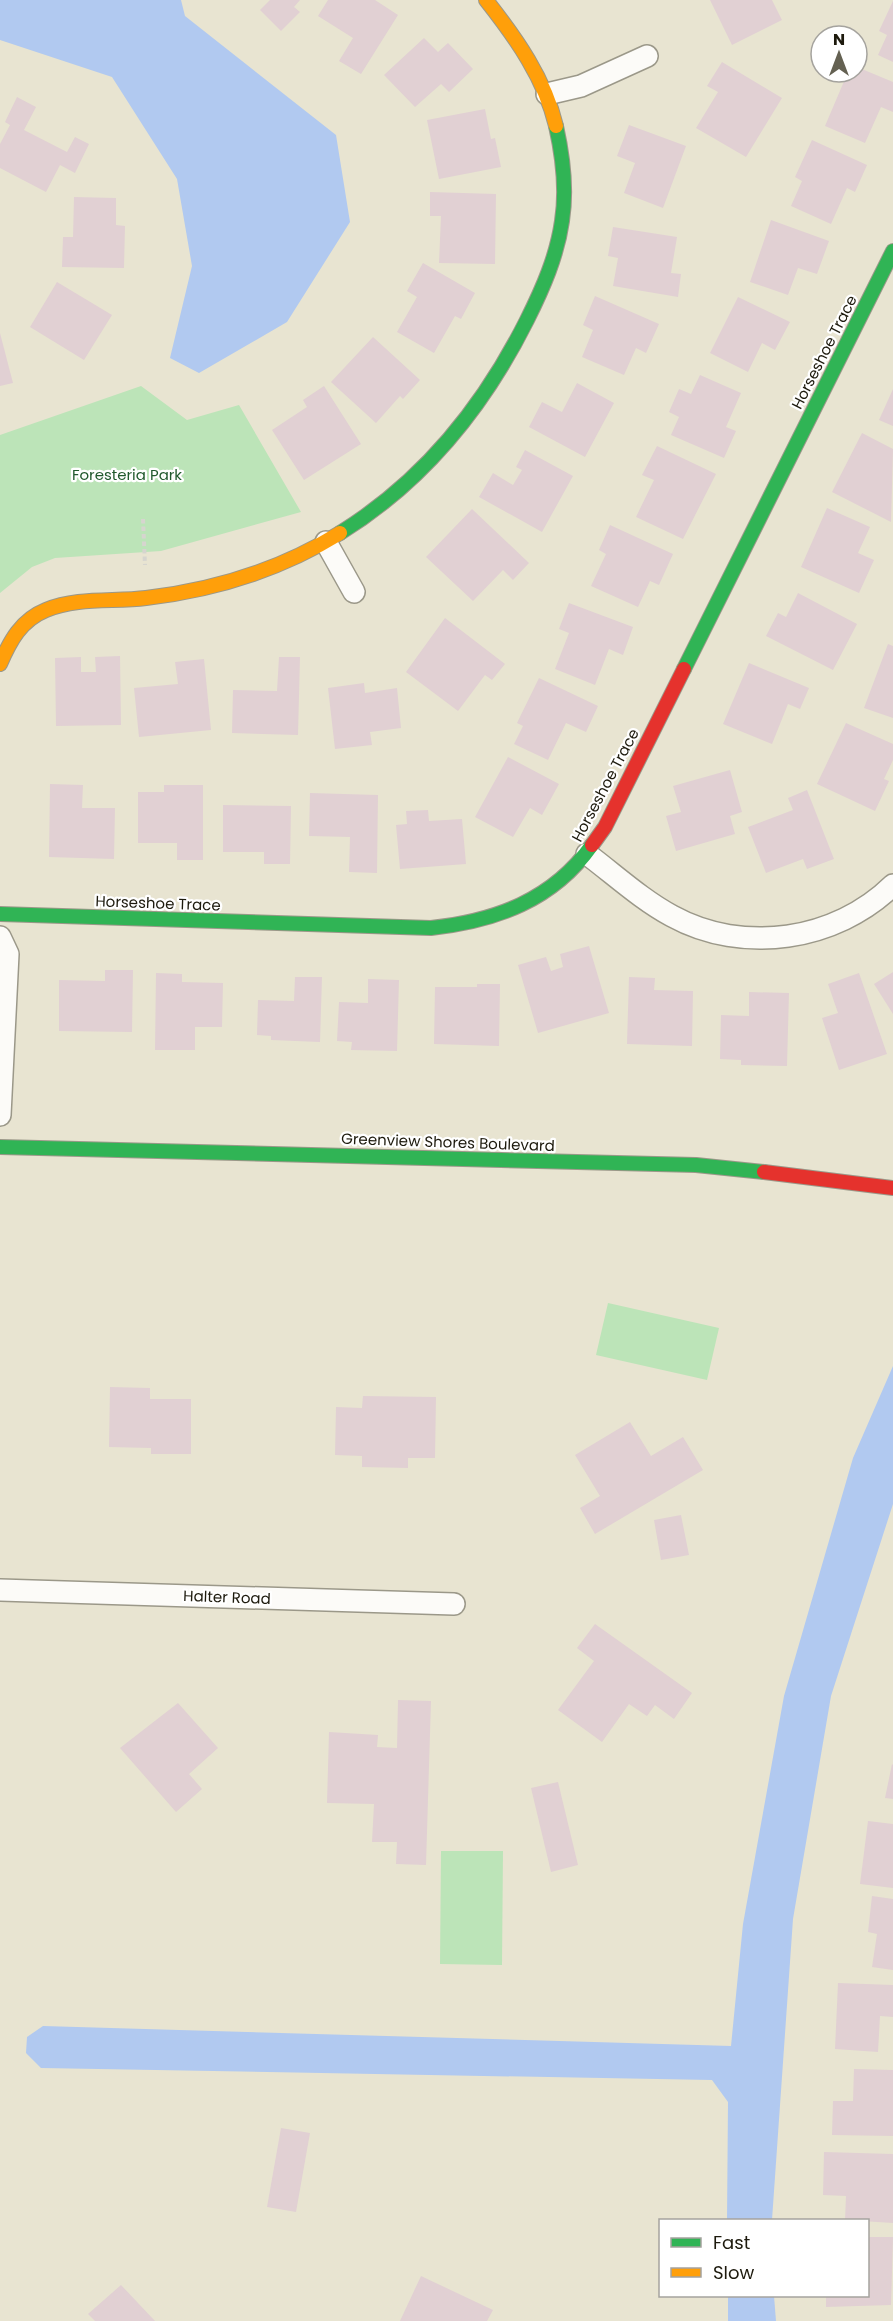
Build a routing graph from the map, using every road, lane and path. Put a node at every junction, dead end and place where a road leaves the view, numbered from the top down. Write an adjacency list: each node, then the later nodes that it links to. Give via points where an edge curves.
1 (486, 0): 3 (street, via 511,28)
2 (647, 56): 3 (street, via 581,86)
3 (547, 94): 6 (street, via 562,159 564,196 556,252 510,357 480,405 431,462 389,500)
4 (893, 251): 10 (street, Horseshoe Trace, via 605,827)
5 (143, 519): 7 (path)
6 (326, 542): 8 (street); 9 (street, via 286,562 189,592 73,601 50,607 36,614 13,636)
7 (145, 565)
8 (354, 592)
9 (0, 664)
10 (587, 854): 11 (street, via 672,916 702,929 733,936 765,939 828,927 857,913); 12 (street, Horseshoe Trace, via 551,890 524,906 464,926)
11 (893, 885)
12 (0, 914)
13 (0, 937): 14 (street, via 8,954)
14 (0, 1114)
15 (0, 1147): 16 (street, Greenview Shores Boulevard, via 696,1165)
16 (893, 1188)
17 (0, 1590): 18 (street, Halter Road)
18 (454, 1604)

